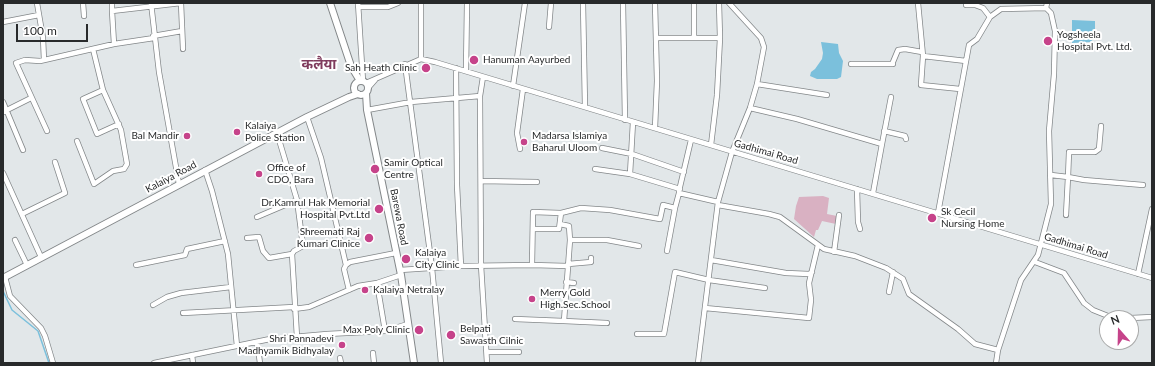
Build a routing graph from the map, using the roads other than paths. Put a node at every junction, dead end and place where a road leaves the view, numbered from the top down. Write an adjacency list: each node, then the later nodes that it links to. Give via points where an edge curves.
1 (37, 3): 24 (street)
2 (83, 3): 25 (street)
3 (112, 3): 23 (street)
4 (330, 3): 48 (main road, Barewa Road, via 352,66)
5 (398, 3): 19 (street, via 388,7)
6 (422, 3): 38 (street)
7 (467, 3): 44 (street)
8 (525, 3): 47 (street)
9 (551, 3): 28 (street)
10 (583, 3): 60 (street)
11 (623, 3): 65 (street)
12 (655, 3): 31 (street)
13 (694, 3): 32 (street)
14 (719, 3): 33 (street)
15 (729, 3): 46 (street, via 761,38 764,47)
16 (918, 3): 37 (street)
17 (986, 3): 22 (street)
18 (152, 5): 23 (street); 29 (street, via 181,3); 30 (street)
19 (358, 5): 48 (street)
20 (966, 5): 22 (street)
21 (1046, 6): 26 (street, via 1001,9); 89 (street, via 1051,13 1056,32 1049,131)
22 (982, 8): 26 (street)
23 (112, 11): 34 (street)
24 (38, 15): 27 (street); 39 (street)
25 (84, 16)
26 (990, 18): 40 (street, via 977,39 970,45)
27 (3, 22)
28 (549, 27)
29 (182, 30): 30 (street); 36 (street)
30 (154, 37): 34 (street); 93 (street)
31 (656, 38): 32 (street); 69 (street)
32 (694, 38): 33 (street)
33 (720, 38): 76 (street, via 717,95)
34 (114, 44): 35 (street)
35 (93, 49): 39 (street); 51 (street)
36 (183, 50)
37 (922, 54): 40 (street); 42 (street, via 905,49 898,50 893,57 893,63); 50 (street, via 921,85)
38 (421, 58): 41 (street); 43 (street, Gadhimai Road)
39 (44, 60): 56 (street, via 25,60 16,63)
40 (966, 61): 50 (street)
41 (405, 64): 48 (street); 59 (street)
42 (850, 64)
43 (456, 68): 44 (street, Gadhimai Road); 57 (street)
44 (466, 71): 45 (street, Gadhimai Road)
45 (483, 77): 47 (street, Gadhimai Road); 54 (street)
46 (757, 84): 53 (street); 61 (street)
47 (513, 86): 49 (street, Gadhimai Road)
48 (364, 87): 52 (main road); 52 (main road); 62 (main road, Barewa Road)
49 (523, 89): 60 (street, Gadhimai Road); 79 (street, via 517,133)
50 (960, 89): 103 (street)
51 (103, 90): 67 (street); 67 (street, via 83,99 97,134)
52 (357, 93): 64 (main road, Kalaiya Road)
53 (827, 95)
54 (480, 96): 57 (street); 91 (street)
55 (891, 97): 71 (street)
56 (31, 98): 63 (street); 70 (street)
57 (455, 98): 59 (street); 132 (street)
58 (3, 102): 63 (street)
59 (410, 102): 62 (street); 133 (street)
60 (586, 107): 65 (street, Gadhimai Road)
61 (750, 108): 77 (street); 81 (street)
62 (367, 110): 120 (main road, Barewa Road)
63 (5, 111): 80 (street)
64 (307, 117): 72 (main road, Kalaiya Road); 128 (street, via 321,158)
65 (625, 120): 66 (street, Gadhimai Road)
66 (633, 122): 69 (street, Gadhimai Road); 82 (street)
67 (119, 124): 75 (street, via 127,164 94,184)
68 (1101, 126): 90 (street, via 1099,149 1095,152 1069,152)
69 (655, 128): 74 (street, Gadhimai Road)
70 (47, 131)
71 (884, 131): 73 (street, via 905,136); 77 (street)
72 (277, 133): 84 (main road, Kalaiya Road); 98 (street)
73 (906, 139)
74 (691, 140): 76 (street, Gadhimai Road); 87 (street)
75 (77, 141)
76 (710, 144): 81 (street, Gadhimai Road)
77 (882, 144): 97 (street)
78 (602, 148): 82 (street)
79 (520, 149)
80 (23, 150)
81 (732, 152): 95 (street, Gadhimai Road); 99 (street)
82 (632, 154): 87 (street); 88 (street)
83 (55, 162): 104 (street, via 65,193)
84 (205, 170): 93 (main road, Kalaiya Road); 114 (street)
85 (595, 170): 88 (street)
86 (3, 172): 104 (street)
87 (684, 172): 96 (street)
88 (630, 174): 96 (street)
89 (1051, 176): 90 (street); 115 (street, via 1051,204)
90 (1068, 177): 94 (street); 106 (street)
91 (481, 180): 92 (street); 129 (street)
92 (537, 182)
93 (179, 184): 122 (main road, Kalaiya Road)
94 (1144, 185)
95 (857, 189): 97 (street, Gadhimai Road); 110 (street)
96 (679, 191): 99 (street); 100 (street)
97 (872, 193): 103 (street, Gadhimai Road)
98 (297, 200): 107 (street); 121 (street, via 303,246)
99 (718, 204): 117 (street, via 780,217); 124 (street)
100 (676, 208): 102 (street, via 663,206 660,219 610,210 581,208); 118 (street)
101 (1152, 209): 137 (street)
102 (561, 213): 108 (street); 109 (street, via 533,212)
103 (938, 213): 115 (street, Gadhimai Road)
104 (22, 214): 122 (street)
105 (839, 215): 119 (street)
106 (1066, 215)
107 (257, 217)
108 (560, 224): 109 (street, via 559,229); 113 (street, via 569,226)
109 (534, 229): 130 (street)
110 (860, 229)
111 (247, 238): 121 (street, via 259,237 268,258)
112 (15, 240): 126 (street)
113 (570, 240): 116 (street, via 607,240); 131 (street)
114 (225, 241): 127 (street, via 187,249 185,255); 144 (street)
115 (1041, 245): 125 (street); 137 (street, Gadhimai Road)
116 (639, 246)
117 (818, 246): 119 (street); 135 (street)
118 (667, 251)
119 (834, 252): 136 (street, via 860,258)
120 (396, 253): 128 (street); 134 (main road, Barewa Road)
121 (292, 254): 149 (street)
122 (42, 257): 126 (main road, Kalaiya Road)
123 (591, 258): 131 (street, via 590,262)
124 (711, 260): 135 (street, via 786,273); 140 (street)
125 (1035, 262): 152 (street, via 1064,273 1084,303); 165 (street, via 1020,280)
126 (27, 265): 138 (main road, Kalaiya Road)
127 (136, 265)
128 (346, 265): 146 (street, via 344,269)
129 (481, 265): 130 (street); 132 (street); 166 (street)
130 (532, 265): 131 (street)
131 (568, 265): 141 (street)
132 (461, 266): 133 (street)
133 (432, 268): 134 (street); 176 (street)
134 (400, 272): 142 (street); 159 (main road, Barewa Road)
135 (812, 272): 150 (street, via 809,318)
136 (893, 272): 147 (street); 165 (street, via 903,279 909,294 975,344)
137 (1138, 274): 139 (street, Gadhimai Road)
138 (4, 277): 170 (street, via 10,296 41,328)
139 (1152, 278)
140 (709, 280): 145 (street); 150 (street); 161 (street, via 675,272 666,310 664,334)
141 (566, 282): 143 (street); 157 (street)
142 (377, 283): 146 (street); 160 (street)
143 (574, 283)
144 (231, 287): 148 (street, via 181,293); 151 (street)
145 (764, 288)
146 (349, 290): 149 (street, via 309,307)
147 (889, 292)
148 (153, 305)
149 (294, 308): 151 (street); 162 (street)
150 (705, 308): 178 (street)
151 (233, 310): 153 (street); 164 (street)
152 (1099, 312)
153 (183, 313)
154 (1152, 317): 155 (street)
155 (1139, 318)
156 (515, 319): 157 (street)
157 (564, 321): 158 (street)
158 (607, 323)
159 (408, 324): 160 (street); 175 (main road, Barewa Road)
160 (385, 331): 162 (street)
161 (637, 334)
162 (297, 337): 163 (street)
163 (257, 342): 164 (street); 173 (street)
164 (237, 346): 169 (street)
165 (998, 350): 179 (street)
166 (487, 352): 167 (street); 177 (street)
167 (519, 352)
168 (373, 353): 174 (street)
169 (192, 355): 171 (street); 172 (street)
170 (53, 363)
171 (154, 363)
172 (193, 363)
173 (260, 363)
174 (374, 363)
175 (414, 363)
176 (440, 363)
177 (488, 363)
178 (698, 363)
179 (996, 363)

